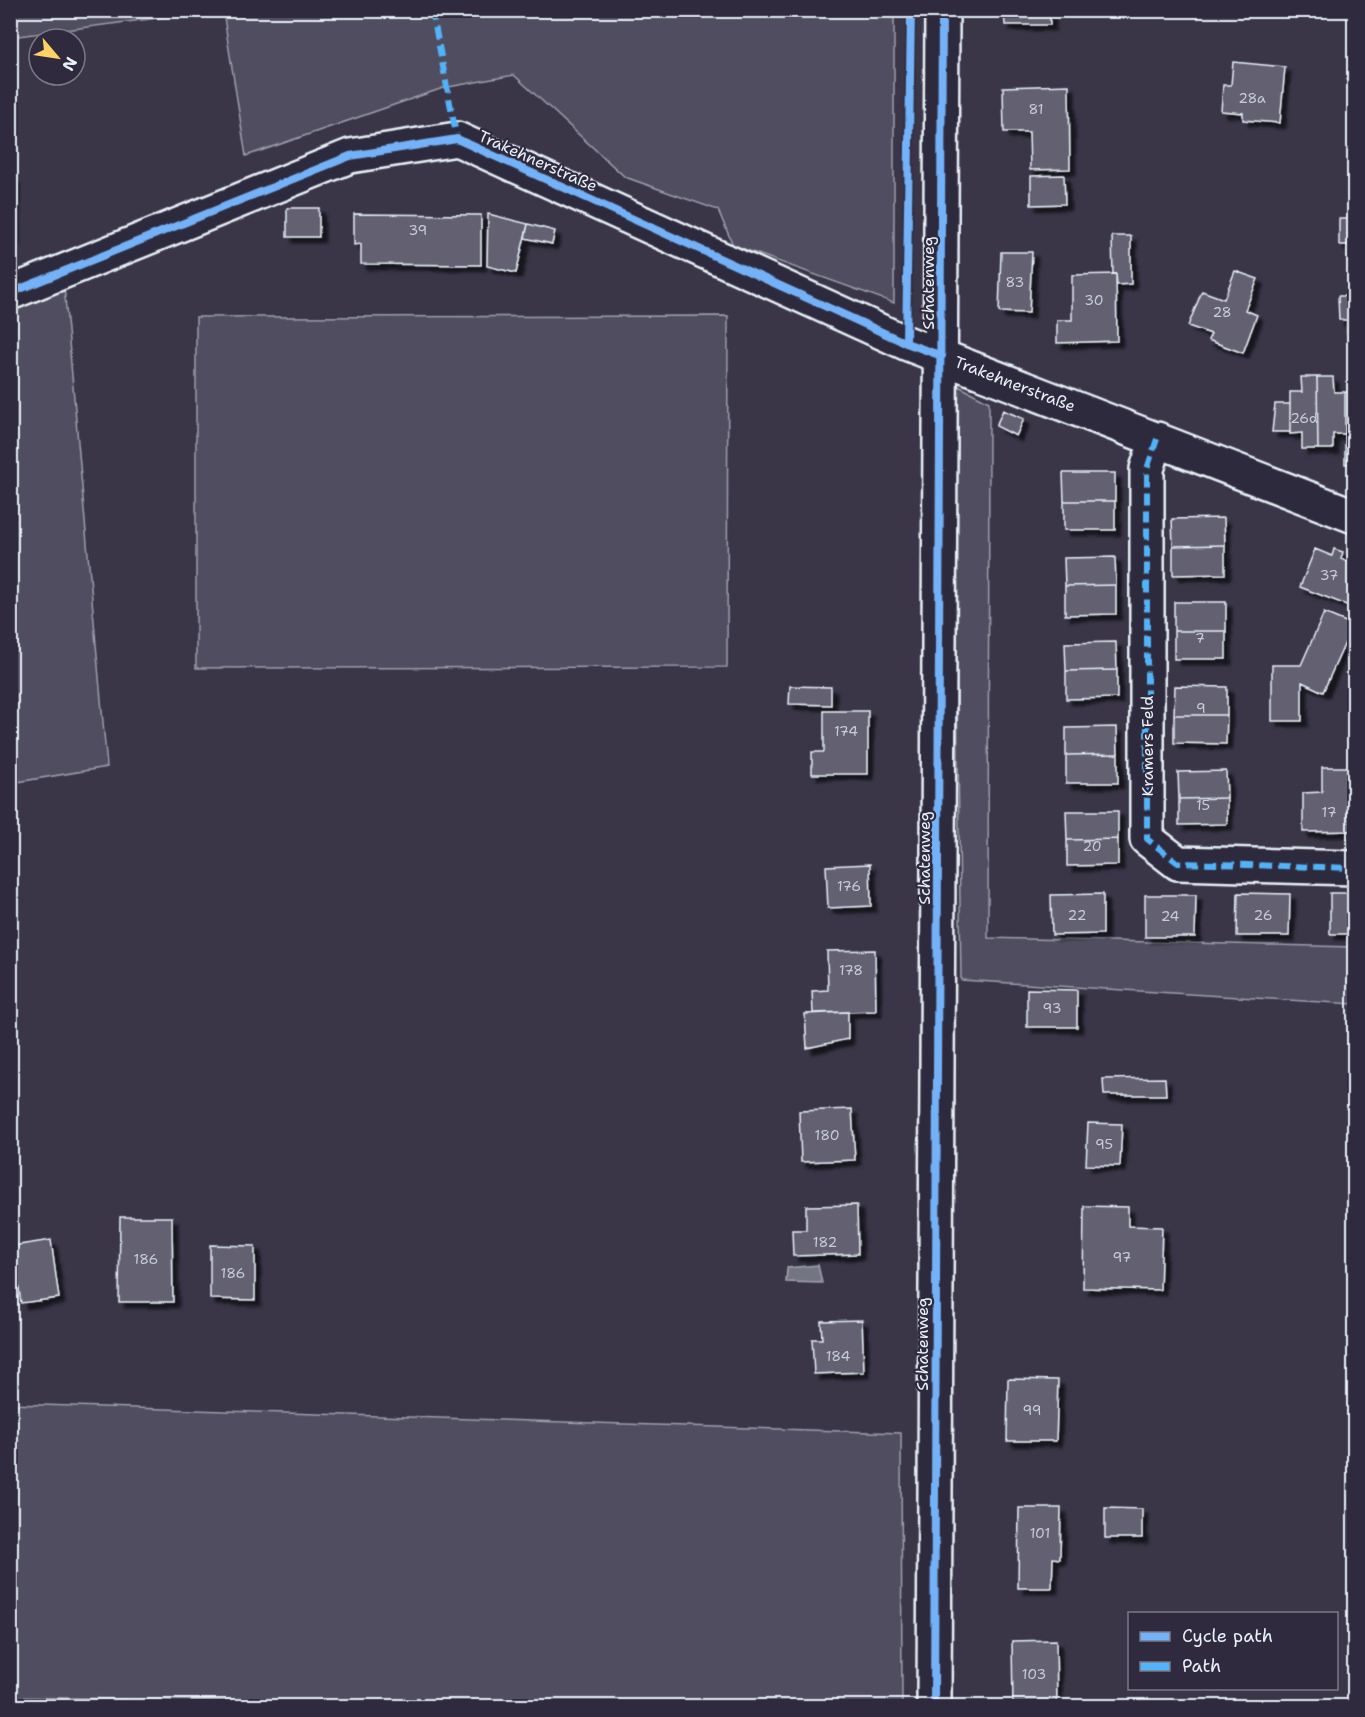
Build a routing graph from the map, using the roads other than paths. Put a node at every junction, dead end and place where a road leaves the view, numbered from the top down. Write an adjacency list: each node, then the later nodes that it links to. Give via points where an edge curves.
1 (942, 10): 3 (street, Schatenweg)
2 (10, 293): 3 (street, Trakehnerstraße, via 350,156 457,139 906,344)
3 (942, 356): 4 (street, Trakehnerstraße); 7 (street, Schatenweg)
4 (1156, 439): 5 (street, Trakehnerstraße); 6 (street, Kramers Feld, via 1147,469 1147,839 1178,863)
5 (1354, 516)
6 (1354, 868)
7 (934, 1707)

